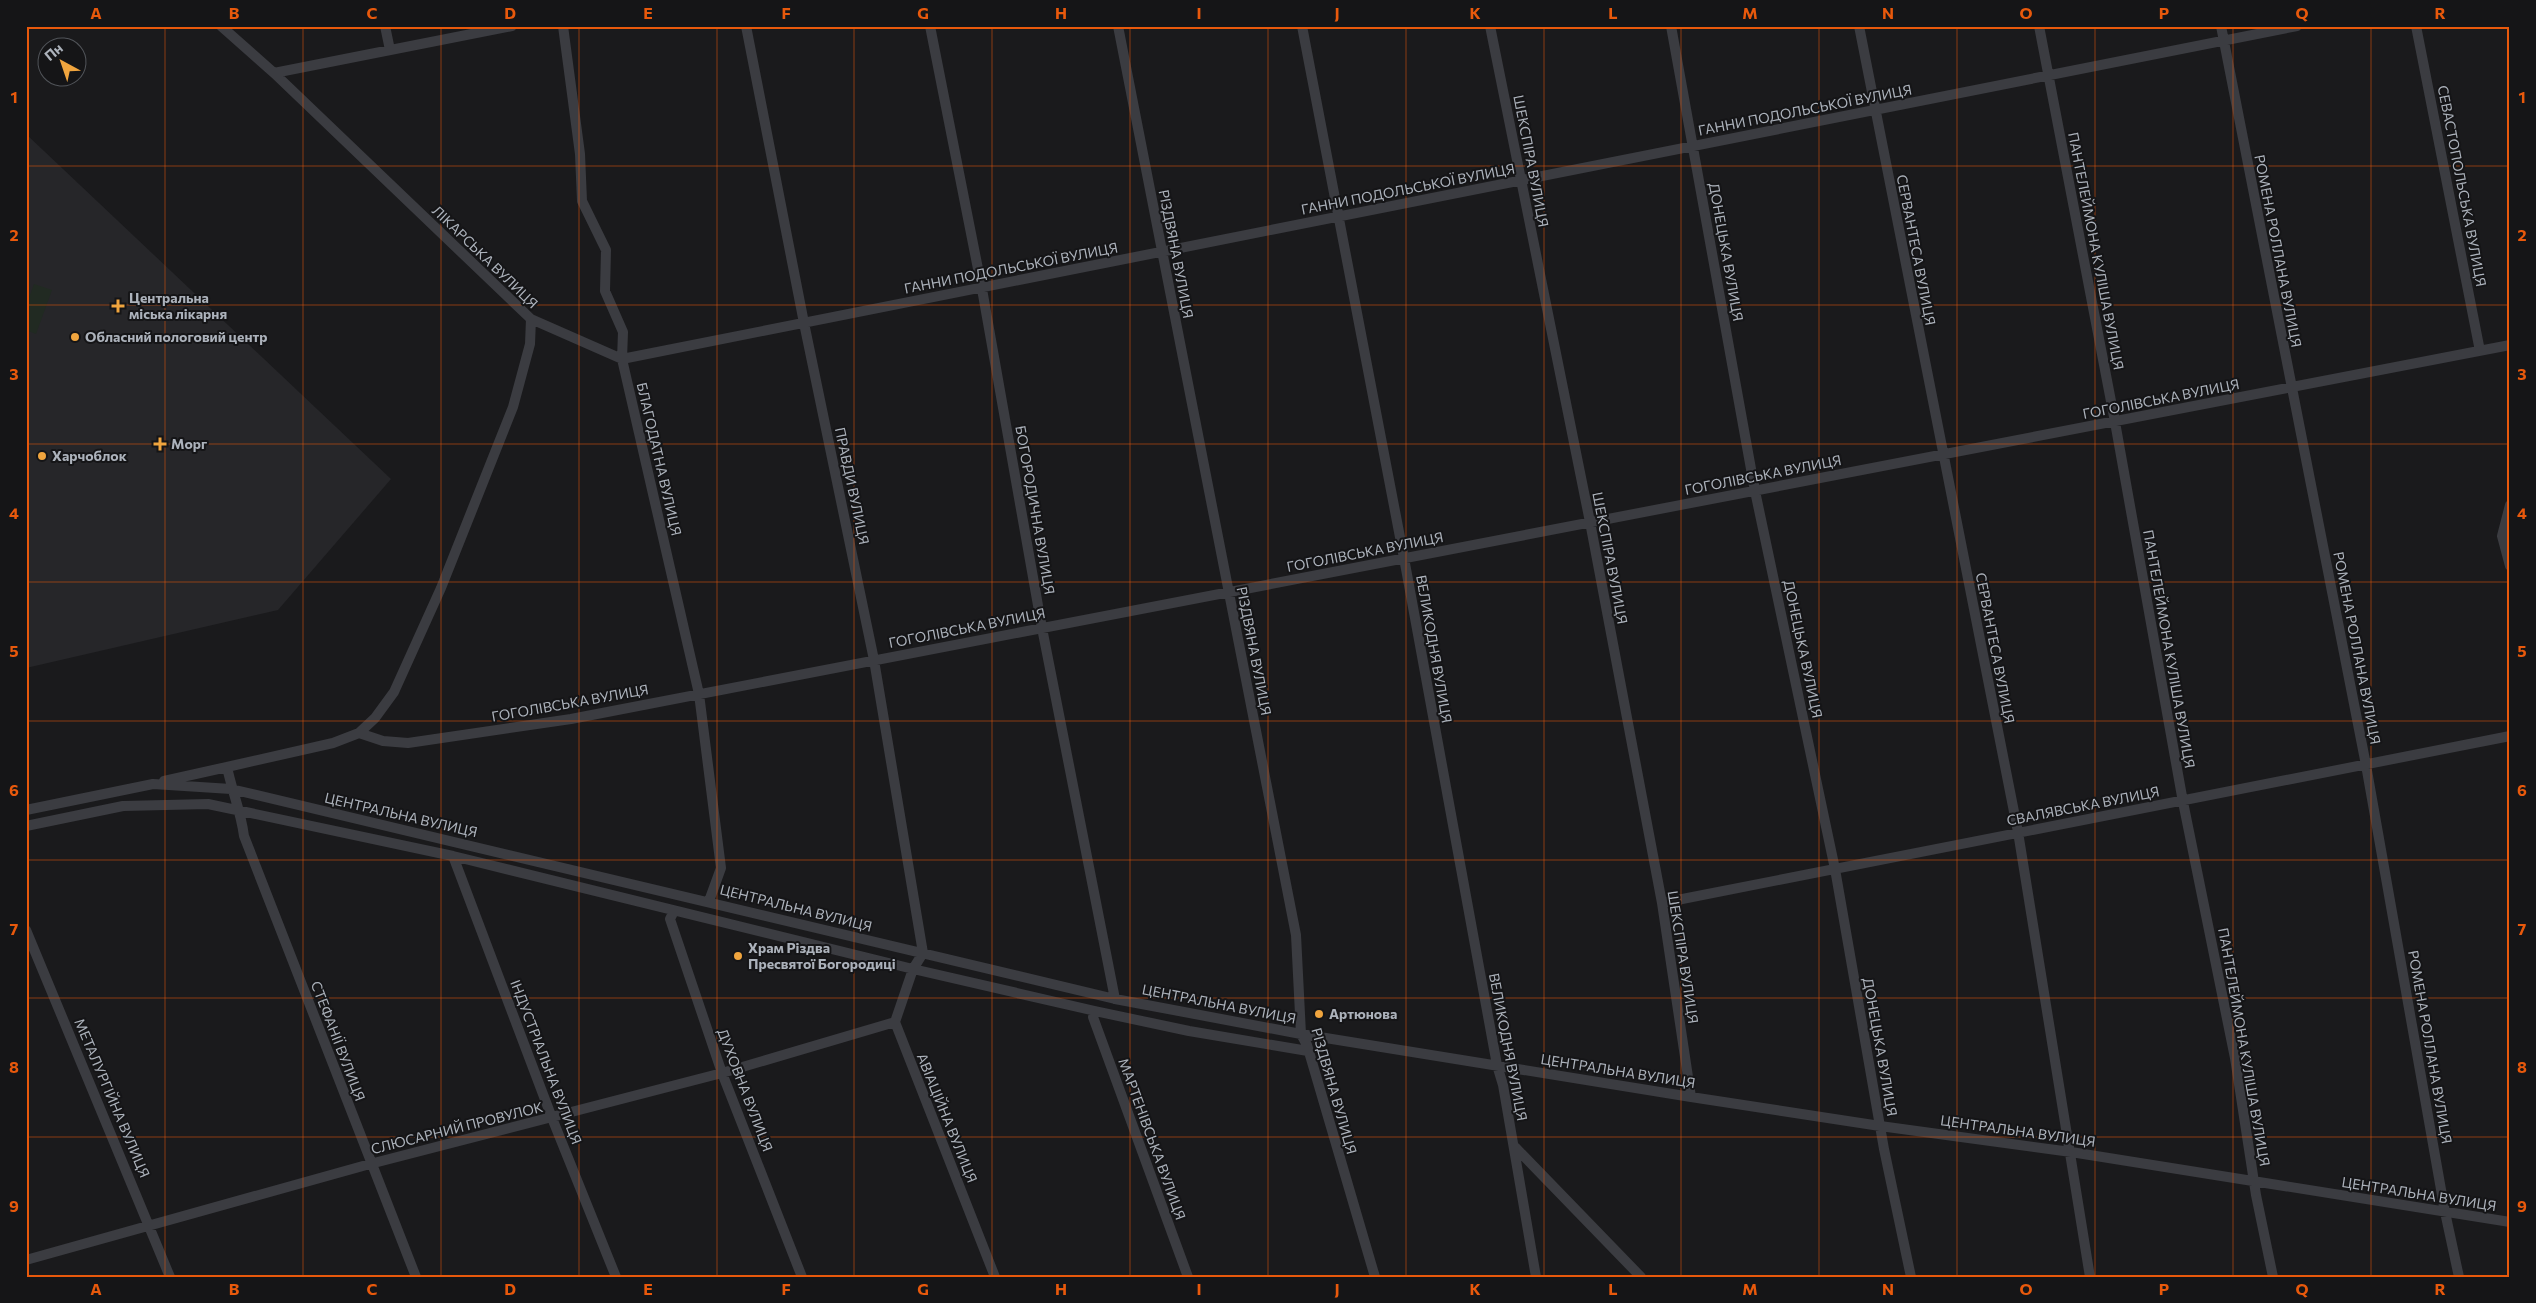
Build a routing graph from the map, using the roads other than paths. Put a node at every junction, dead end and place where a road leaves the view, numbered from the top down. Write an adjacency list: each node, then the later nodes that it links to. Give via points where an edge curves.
1 (221, 26): 18 (street, ЛІКАРСЬКА ВУЛИЦЯ)
2 (385, 26): 17 (street)
3 (512, 26): 17 (street)
4 (563, 26): 30 (street, БЛАГОДАТНА ВУЛИЦЯ, via 580,154 582,201 606,250 605,291 623,332)
5 (746, 26): 27 (street, ПРАВДИ ВУЛИЦЯ)
6 (930, 26): 25 (street, БОГОРОДИЧНА ВУЛИЦЯ)
7 (1118, 26): 24 (street, РІЗДВЯНА ВУЛИЦЯ)
8 (1302, 26): 23 (street, ВЕЛИКОДНЯ ВУЛИЦЯ)
9 (1490, 26): 22 (street, ШЕКСПІРА ВУЛИЦЯ)
10 (1671, 26): 21 (street, ДОНЕЦЬКА ВУЛИЦЯ)
11 (1859, 26): 20 (street, СЕРВАНТЕСА ВУЛИЦЯ)
12 (2039, 26): 19 (street, ПАНТЕЛЕЙМОНА КУЛІША ВУЛИЦЯ)
13 (2221, 26): 16 (street, РОМЕНА РОЛЛАНА ВУЛИЦЯ)
14 (2297, 26): 16 (street, ГАННИ ПОДОЛЬСЬКОЇ ВУЛИЦЯ)
15 (2416, 26): 29 (street, СЕВАСТОПОЛЬСЬКА ВУЛИЦЯ)
16 (2223, 41): 19 (street, ГАННИ ПОДОЛЬСЬКОЇ ВУЛИЦЯ); 31 (street, РОМЕНА РОЛЛАНА ВУЛИЦЯ)
17 (390, 50): 18 (street)
18 (274, 73): 26 (street, ЛІКАРСЬКА ВУЛИЦЯ)
19 (2048, 77): 20 (street, ГАННИ ПОДОЛЬСЬКОЇ ВУЛИЦЯ); 32 (street, ПАНТЕЛЕЙМОНА КУЛІША ВУЛИЦЯ)
20 (1875, 110): 21 (street, ГАННИ ПОДОЛЬСЬКОЇ ВУЛИЦЯ); 33 (street, СЕРВАНТЕСА ВУЛИЦЯ)
21 (1693, 146): 22 (street, ГАННИ ПОДОЛЬСЬКОЇ ВУЛИЦЯ); 34 (street, ДОНЕЦЬКА ВУЛИЦЯ)
22 (1521, 180): 23 (street, ГАННИ ПОДОЛЬСЬКОЇ ВУЛИЦЯ); 36 (street, ШЕКСПІРА ВУЛИЦЯ)
23 (1338, 217): 24 (street, ГАННИ ПОДОЛЬСЬКОЇ ВУЛИЦЯ); 37 (street, ВЕЛИКОДНЯ ВУЛИЦЯ)
24 (1162, 252): 25 (street, ГАННИ ПОДОЛЬСЬКОЇ ВУЛИЦЯ); 39 (street, РІЗДВЯНА ВУЛИЦЯ)
25 (981, 288): 27 (street, ГАННИ ПОДОЛЬСЬКОЇ ВУЛИЦЯ); 40 (street, БОГОРОДИЧНА ВУЛИЦЯ)
26 (531, 319): 30 (street); 43 (street, ЛІКАРСЬКА ВУЛИЦЯ, via 530,344 513,407 441,588 394,692)
27 (804, 323): 30 (street, ГАННИ ПОДОЛЬСЬКОЇ ВУЛИЦЯ); 41 (street, ПРАВДИ ВУЛИЦЯ)
28 (2510, 346): 29 (street, ГОГОЛІВСЬКА ВУЛИЦЯ)
29 (2480, 351): 31 (street, ГОГОЛІВСЬКА ВУЛИЦЯ)
30 (622, 359): 42 (street, БЛАГОДАТНА ВУЛИЦЯ)
31 (2291, 388): 32 (street, ГОГОЛІВСЬКА ВУЛИЦЯ); 45 (street, РОМЕНА РОЛЛАНА ВУЛИЦЯ)
32 (2115, 422): 33 (street, ГОГОЛІВСЬКА ВУЛИЦЯ); 49 (street, ПАНТЕЛЕЙМОНА КУЛІША ВУЛИЦЯ)
33 (1942, 455): 34 (street, ГОГОЛІВСЬКА ВУЛИЦЯ); 53 (street, СЕРВАНТЕСА ВУЛИЦЯ)
34 (1755, 491): 36 (street, ГОГОЛІВСЬКА ВУЛИЦЯ); 55 (street, ДОНЕЦЬКА ВУЛИЦЯ)
35 (2510, 505): 38 (street, via 2502,536)
36 (1590, 522): 37 (street, ГОГОЛІВСЬКА ВУЛИЦЯ); 57 (street, ШЕКСПІРА ВУЛИЦЯ)
37 (1404, 558): 39 (street, ГОГОЛІВСЬКА ВУЛИЦЯ); 67 (street, ВЕЛИКОДНЯ ВУЛИЦЯ)
38 (2510, 566)
39 (1228, 592): 40 (street, ГОГОЛІВСЬКА ВУЛИЦЯ); 65 (street, РІЗДВЯНА ВУЛИЦЯ, via 1296,935)
40 (1042, 628): 41 (street, ГОГОЛІВСЬКА ВУЛИЦЯ); 62 (street, БОГОРОДИЧНА ВУЛИЦЯ)
41 (874, 660): 42 (street, ГОГОЛІВСЬКА ВУЛИЦЯ); 60 (street, ПРАВДИ ВУЛИЦЯ)
42 (698, 694): 43 (street, ГОГОЛІВСЬКА ВУЛИЦЯ, via 571,719 408,743 383,741); 56 (street, БЛАГОДАТНА ВУЛИЦЯ, via 721,868)
43 (359, 733): 46 (street, via 332,743)
44 (2510, 736): 45 (street, СВАЛЯВСЬКА ВУЛИЦЯ)
45 (2366, 765): 49 (street, СВАЛЯВСЬКА ВУЛИЦЯ); 76 (street, РОМЕНА РОЛЛАНА ВУЛИЦЯ)
46 (227, 767): 47 (street); 48 (street)
47 (153, 784): 48 (street, ЦЕНТРАЛЬНА ВУЛИЦЯ); 50 (street, ЦЕНТРАЛЬНА ВУЛИЦЯ)
48 (231, 789): 51 (street, СТЕФАНІЇ ВУЛИЦЯ); 56 (street, ЦЕНТРАЛЬНА ВУЛИЦЯ)
49 (2183, 802): 53 (street, СВАЛЯВСЬКА ВУЛИЦЯ); 75 (street, ПАНТЕЛЕЙМОНА КУЛІША ВУЛИЦЯ, via 2235,1058)
50 (26, 810)
51 (241, 812): 52 (street, ЦЕНТРАЛЬНА ВУЛИЦЯ, via 208,804 123,806); 54 (street, ЦЕНТРАЛЬНА ВУЛИЦЯ); 74 (street, СТЕФАНІЇ ВУЛИЦЯ, via 244,836)
52 (26, 826)
53 (2018, 832): 55 (street, СВАЛЯВСЬКА ВУЛИЦЯ); 73 (street, СЕРВАНТЕСА ВУЛИЦЯ)
54 (453, 856): 58 (street, ЦЕНТРАЛЬНА ВУЛИЦЯ); 70 (street, ІНДУСТРІАЛЬНА ВУЛИЦЯ)
55 (1835, 869): 57 (street, СВАЛЯВСЬКА ВУЛИЦЯ); 71 (street, ДОНЕЦЬКА ВУЛИЦЯ)
56 (709, 901): 60 (street, ЦЕНТРАЛЬНА ВУЛИЦЯ)
57 (1662, 903): 69 (street, ШЕКСПІРА ВУЛИЦЯ)
58 (674, 911): 61 (street, ЦЕНТРАЛЬНА ВУЛИЦЯ); 68 (street, ДУХОВНА ВУЛИЦЯ, via 670,919)
59 (26, 930): 78 (street, МЕТАЛУРГІЙНА ВУЛИЦЯ)
60 (923, 953): 61 (street); 62 (street, ЦЕНТРАЛЬНА ВУЛИЦЯ)
61 (913, 969): 63 (street, ЦЕНТРАЛЬНА ВУЛИЦЯ); 64 (street)
62 (1115, 999): 65 (street, ЦЕНТРАЛЬНА ВУЛИЦЯ)
63 (1095, 1011): 66 (street, ЦЕНТРАЛЬНА ВУЛИЦЯ); 85 (street, МАРТЕНІВСЬКА ВУЛИЦЯ, via 1092,1017)
64 (895, 1022): 68 (street, СЛЮСАРНИЙ ПРОВУЛОК); 84 (street, АВІАЦІЙНА ВУЛИЦЯ)
65 (1301, 1034): 66 (street, РІЗДВЯНА ВУЛИЦЯ); 67 (street, ЦЕНТРАЛЬНА ВУЛИЦЯ)
66 (1308, 1051): 86 (street, РІЗДВЯНА ВУЛИЦЯ)
67 (1497, 1065): 69 (street, ЦЕНТРАЛЬНА ВУЛИЦЯ); 72 (street, ВЕЛИКОДНЯ ВУЛИЦЯ)
68 (722, 1073): 70 (street, СЛЮСАРНИЙ ПРОВУЛОК); 83 (street, ДУХОВНА ВУЛИЦЯ)
69 (1691, 1097): 71 (street, ЦЕНТРАЛЬНА ВУЛИЦЯ)
70 (552, 1118): 74 (street, СЛЮСАРНИЙ ПРОВУЛОК); 82 (street, ІНДУСТРІАЛЬНА ВУЛИЦЯ)
71 (1880, 1126): 73 (street, ЦЕНТРАЛЬНА ВУЛИЦЯ); 89 (street, ДОНЕЦЬКА ВУЛИЦЯ)
72 (1514, 1147): 87 (street, ВЕЛИКОДНЯ ВУЛИЦЯ); 88 (street)
73 (2071, 1152): 75 (street, ЦЕНТРАЛЬНА ВУЛИЦЯ); 90 (street, СЕРВАНТЕСА ВУЛИЦЯ, via 2071,1172)
74 (370, 1164): 78 (street, СЛЮСАРНИЙ ПРОВУЛОК); 81 (street, СТЕФАНІЇ ВУЛИЦЯ)
75 (2254, 1181): 76 (street, ЦЕНТРАЛЬНА ВУЛИЦЯ); 91 (street, ПАНТЕЛЕЙМОНА КУЛІША ВУЛИЦЯ)
76 (2445, 1212): 77 (street, ЦЕНТРАЛЬНА ВУЛИЦЯ); 92 (street, РОМЕНА РОЛЛАНА ВУЛИЦЯ)
77 (2510, 1222)
78 (151, 1226): 79 (street, СЛЮСАРНИЙ ПРОВУЛОК); 80 (street, МЕТАЛУРГІЙНА ВУЛИЦЯ)
79 (26, 1260)
80 (170, 1277)
81 (416, 1277)
82 (616, 1277)
83 (802, 1277)
84 (995, 1277)
85 (1188, 1277)
86 (1375, 1277)
87 (1536, 1277)
88 (1641, 1277)
89 (1911, 1277)
90 (2090, 1277)
91 (2273, 1277)
92 (2459, 1277)

